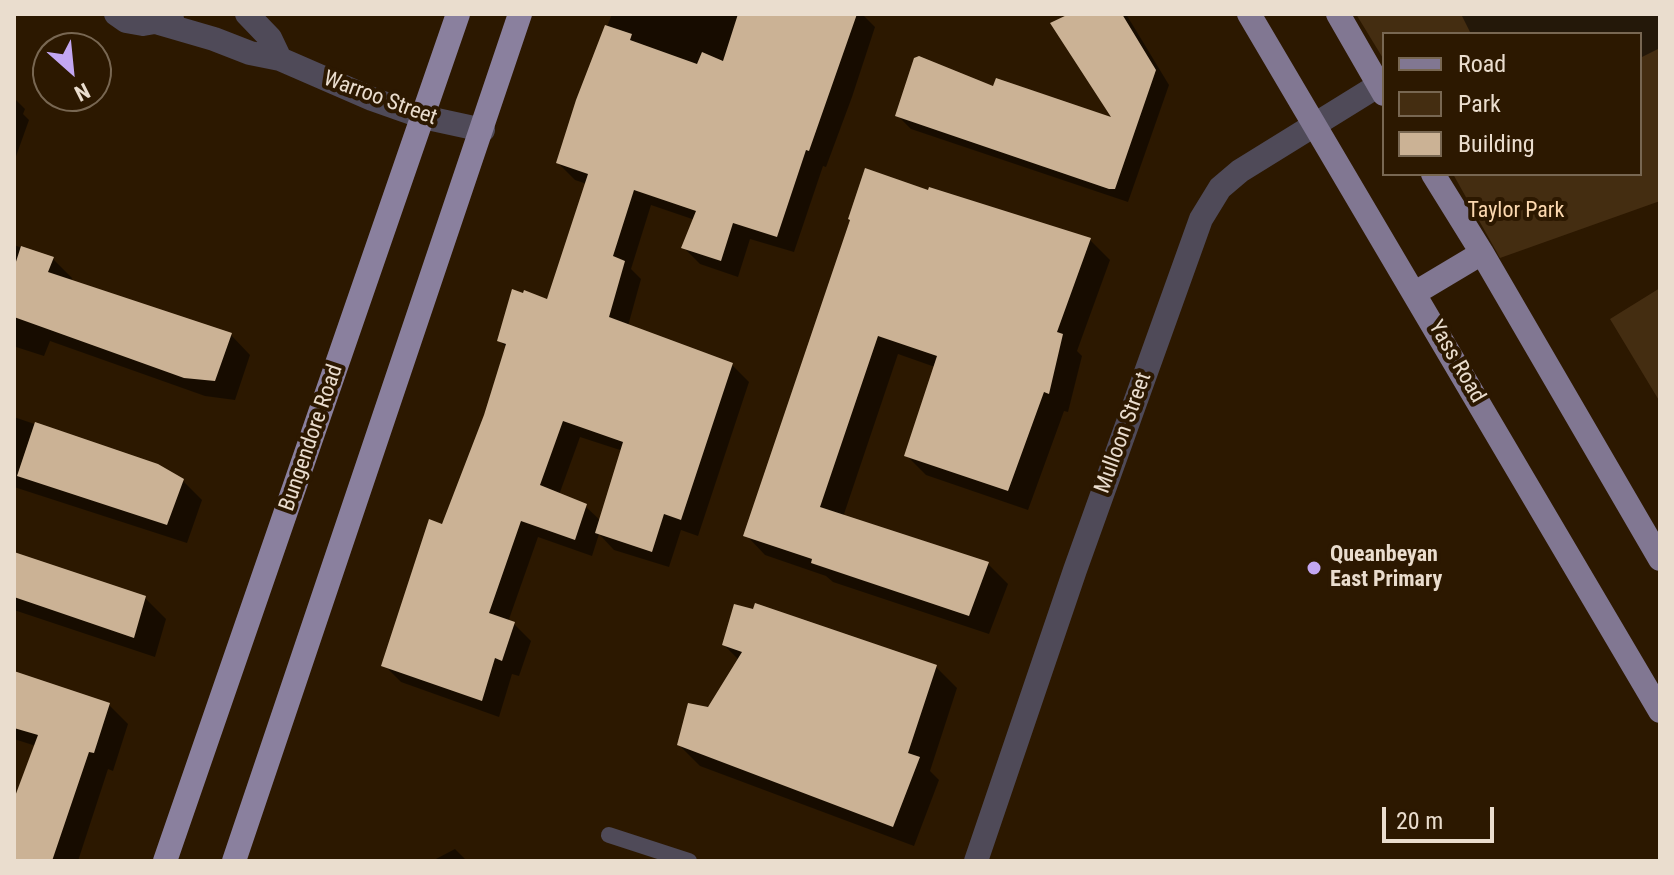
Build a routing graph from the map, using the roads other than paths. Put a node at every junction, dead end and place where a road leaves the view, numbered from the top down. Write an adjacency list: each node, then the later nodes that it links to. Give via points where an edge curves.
1 (247, 14): 8 (street, via 270,38)
2 (458, 14): 10 (highway, Bungendore Road)
3 (520, 14): 12 (highway)
4 (1249, 14): 11 (main road, Yass Road)
5 (1338, 14): 9 (main road)
6 (115, 16): 7 (street, Warroo Street, via 143,24)
7 (170, 19): 8 (street, Warroo Street, via 250,53)
8 (280, 59): 10 (street, Warroo Street)
9 (1381, 90): 11 (street, Mulloon Street)
10 (423, 117): 12 (street, Warroo Street); 19 (highway, Bungendore Road)
11 (1314, 124): 15 (main road, Yass Road); 22 (street, Mulloon Street, via 1229,180 1194,234)
12 (483, 130): 20 (highway)
13 (1434, 176): 14 (main road)
14 (1482, 253): 15 (main road); 16 (main road)
15 (1415, 293): 17 (main road, Yass Road)
16 (1660, 559)
17 (1660, 711)
18 (609, 835): 21 (lane)
19 (165, 861)
20 (234, 861)
21 (689, 861)
22 (976, 861)

